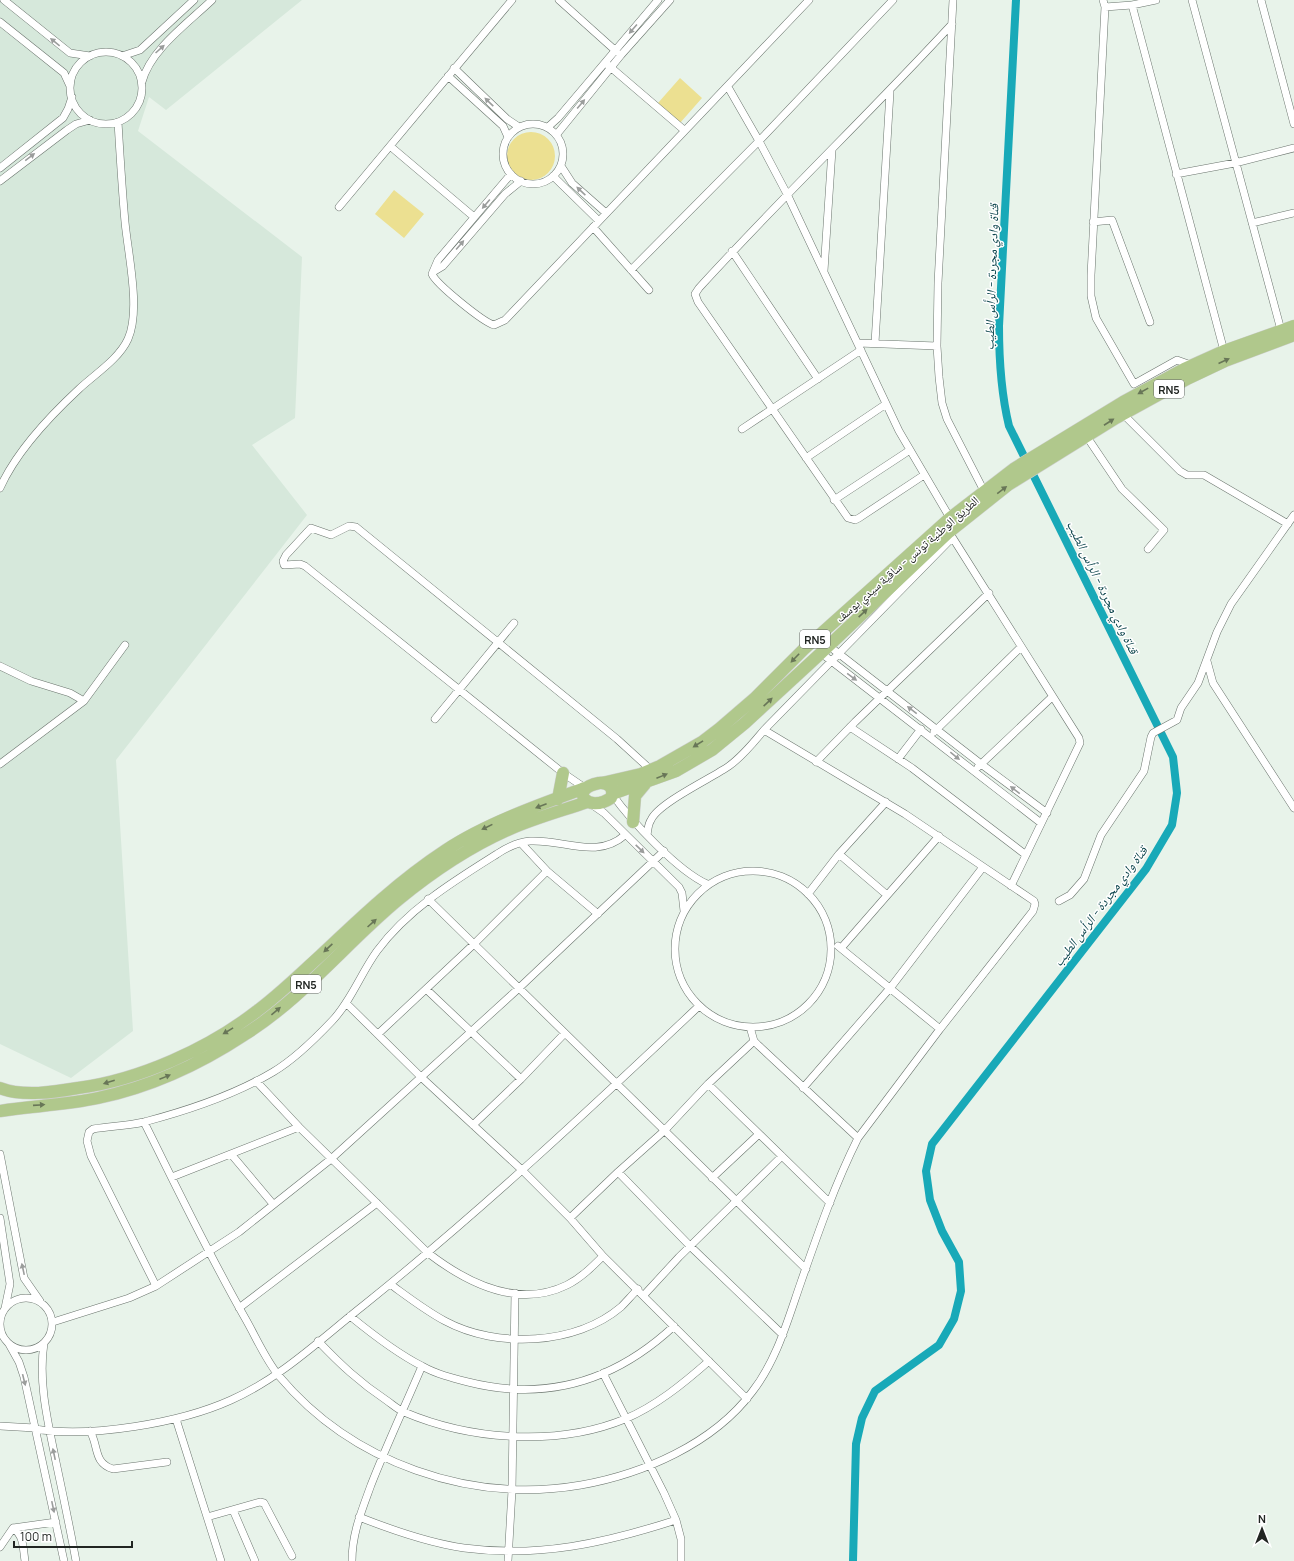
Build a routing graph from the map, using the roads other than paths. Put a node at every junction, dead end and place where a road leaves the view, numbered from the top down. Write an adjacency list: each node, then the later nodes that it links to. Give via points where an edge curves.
1 (4, 0): 20 (street, one-way to 1, via 70,53)
2 (194, 0): 21 (street, via 140,50)
3 (212, 0): 26 (street, one-way to 3, via 145,69 154,55)
4 (512, 0): 23 (street)
5 (559, 0): 18 (street)
6 (658, 0): 18 (street, one-way to 18)
7 (670, 0): 19 (street)
8 (809, 0): 28 (street)
9 (893, 0): 39 (street)
10 (954, 0): 17 (street)
11 (1156, 0): 15 (street)
12 (1192, 0): 43 (street)
13 (1261, 0): 33 (street)
14 (1104, 4): 15 (street); 57 (street)
15 (1132, 5): 47 (street)
16 (0, 22): 27 (street, via 64,73)
17 (952, 24): 29 (street); 71 (street)
18 (615, 50): 19 (street); 22 (street)
19 (621, 55): 24 (street)
20 (90, 56): 21 (street, via 111,53); 27 (street, via 76,68)
21 (122, 56): 26 (street, via 135,67)
22 (605, 62): 24 (street); 35 (street)
23 (454, 68): 25 (street); 34 (street, one-way to 23, via 507,119)
24 (611, 68): 36 (street); 37 (street, one-way to 24)
25 (448, 76): 38 (street, via 503,126); 40 (street)
26 (142, 82): 32 (street, via 142,92 137,106)
27 (70, 87): 30 (street)
28 (728, 87): 36 (street); 39 (street)
29 (890, 92): 42 (street); 69 (street)
30 (72, 97): 31 (street, via 78,110); 45 (street, via 63,118)
31 (90, 120): 32 (street, via 99,123); 49 (street, one-way to 31, via 67,130)
32 (118, 122): 85 (street, via 134,302 132,328 122,348 34,437 10,469)
33 (1294, 124)
34 (519, 127): 35 (street, via 533,123); 38 (street)
35 (548, 127): 37 (street)
36 (684, 130): 53 (street)
37 (557, 134): 44 (street, via 563,150)
38 (508, 137): 46 (street, via 503,156)
39 (759, 141): 51 (street); 61 (street)
40 (390, 146): 52 (street); 55 (street)
41 (1294, 148): 43 (street)
42 (832, 150): 51 (street); 63 (street)
43 (1235, 163): 47 (street); 58 (street)
44 (561, 166): 48 (street); 53 (street, one-way to 44, via 572,183)
45 (0, 168)
46 (511, 174): 50 (street); 55 (street, one-way to 55)
47 (1176, 174): 72 (street)
48 (553, 176): 50 (street, via 538,183); 56 (street)
49 (0, 181)
50 (521, 181): 62 (street, one-way to 50, via 443,266 505,194)
51 (786, 194): 60 (street); 63 (street)
52 (339, 207)
53 (606, 213): 56 (street)
54 (1294, 213): 58 (street)
55 (474, 217): 62 (street, via 438,260)
56 (599, 221): 59 (street)
57 (1093, 222): 65 (street, via 1112,220); 73 (street, via 1093,308 1100,329 1134,384 1177,360)
58 (1252, 223): 67 (street)
59 (593, 227): 61 (street); 62 (street, via 504,320 496,325 486,322 449,293 435,280)
60 (732, 251): 74 (street); 76 (street, via 699,288 696,298)
61 (631, 270): 64 (street)
62 (432, 272)
63 (824, 273): 70 (street)
64 (650, 290)
65 (1150, 322)
66 (1294, 326): 67 (highway, الطريق الوطنية تونس - ساقية سيدي يوسف / RN5)
67 (1281, 330): 72 (highway, الطريق الوطنية تونس - ساقية سيدي يوسف / RN5)
68 (1294, 335): 77 (highway, الطريق الوطنية تونس - ساقية سيدي يوسف / RN5, one-way to 68, via 1225,361)
69 (875, 343): 70 (street); 71 (street)
70 (859, 346): 74 (street); 75 (street)
71 (937, 346): 86 (street, via 944,411)
72 (1224, 351): 73 (highway, الطريق الوطنية تونس - ساقية سيدي يوسف / RN5)
73 (1191, 365): 81 (highway, الطريق الوطنية تونس - ساقية سيدي يوسف / RN5, one-way to 81, via 1123,402)
74 (818, 379): 76 (street)
75 (886, 404): 80 (street); 82 (street)
76 (774, 408): 78 (street); 82 (street)
77 (1123, 414): 79 (highway, الطريق الوطنية تونس - ساقية سيدي يوسف / RN5, one-way to 77); 90 (street, via 1180,471 1188,475 1204,475)
78 (742, 429)
79 (1087, 437): 81 (highway, الطريق الوطنية تونس - ساقية سيدي يوسف / RN5); 92 (street, via 1122,489 1164,530)
80 (910, 450): 84 (street); 87 (street)
81 (1049, 453): 83 (highway, الطريق الوطنية تونس - ساقية سيدي يوسف / RN5)
82 (806, 458): 87 (street)
83 (1017, 473): 86 (highway, الطريق الوطنية تونس - ساقية سيدي يوسف / RN5); 91 (highway, الطريق الوطنية تونس - ساقية سيدي يوسف / RN5, one-way to 83)
84 (924, 475): 87 (street, via 855,520 846,517); 89 (street)
85 (0, 488)
86 (984, 491): 89 (highway, الطريق الوطنية تونس - ساقية سيدي يوسف / RN5)
87 (834, 500)
88 (1294, 515): 90 (street)
89 (950, 518): 116 (highway, الطريق الوطنية تونس - ساقية سيدي يوسف / RN5, one-way to 116, via 804,649 732,719 702,742)
90 (1288, 524): 99 (street, via 1231,604)
91 (951, 535): 93 (street); 98 (highway, الطريق الوطنية تونس - ساقية سيدي يوسف / RN5)
92 (1148, 549)
93 (989, 593): 97 (street); 102 (street)
94 (514, 623): 95 (street)
95 (498, 642): 101 (street); 101 (street, via 353,526 331,535 311,528 286,555 284,566 305,566); 116 (street)
96 (125, 645): 105 (street)
97 (1021, 647): 104 (street); 109 (street)
98 (830, 653): 102 (street); 103 (street, one-way to 103); 110 (street); 120 (highway, الطريق الوطنية تونس - ساقية سيدي يوسف / RN5, one-way to 98, via 712,750)
99 (1207, 659): 126 (street, via 1214,683); 145 (street, via 1198,683 1181,708 1177,720 1153,733 1144,771 1101,835 1084,879 1070,895)
100 (0, 666): 105 (street)
101 (459, 690): 106 (street); 118 (street)
102 (888, 691): 103 (street); 109 (street, one-way to 102)
103 (880, 698): 107 (street); 108 (street)
104 (1052, 698): 115 (street); 127 (street, via 1080,743)
105 (84, 701): 114 (street)
106 (435, 719)
107 (850, 726): 112 (street); 113 (street)
108 (921, 729): 111 (street); 112 (street)
109 (936, 729): 111 (street); 115 (street)
110 (764, 730): 113 (street); 131 (street, via 729,766 673,800 654,815)
111 (930, 736): 117 (street, one-way to 117)
112 (898, 759): 136 (street)
113 (816, 762): 124 (street)
114 (0, 764)
115 (981, 764): 117 (street); 127 (street, one-way to 115)
116 (651, 770): 119 (highway, الطريق الوطنية تونس - ساقية سيدي يوسف / RN5)
117 (975, 771): 129 (street)
118 (563, 773): 121 (street); 123 (highway)
119 (602, 783): 121 (highway, RN5); 122 (highway, via 610,786)
120 (646, 783): 122 (highway, الطريق الوطنية تونس - ساقية سيدي يوسف / RN5); 128 (highway, via 634,796)
121 (585, 788): 123 (highway, RN5); 125 (highway, via 582,795)
122 (612, 794): 125 (highway, RN5, via 611,798 604,802); 128 (street)
123 (558, 799): 167 (highway, RN5, one-way to 167, via 490,826 447,849 383,898 256,1012 196,1049 95,1086 37,1092)
124 (886, 802): 132 (street); 135 (street)
125 (589, 803): 130 (street, via 604,813); 169 (highway, RN5, one-way to 125, via 82,1101 115,1094 205,1059 262,1024 397,900 441,867 511,829)
126 (1294, 808)
127 (1046, 813): 129 (street)
128 (633, 822): 131 (street)
129 (1042, 823): 136 (street)
130 (626, 835): 133 (street, via 613,845 593,848 546,842); 137 (street, one-way to 137)
131 (647, 835): 134 (street)
132 (939, 836): 138 (street); 143 (street)
133 (521, 843): 139 (street); 144 (street, via 498,853)
134 (664, 851): 137 (street); 140 (street, via 692,876)
135 (839, 854): 142 (street); 143 (street)
136 (1026, 855): 141 (street)
137 (653, 861): 146 (street, via 681,890); 147 (street)
138 (983, 867): 141 (street); 151 (street)
139 (547, 871): 147 (street); 149 (street)
140 (707, 884): 142 (street, via 743,872 764,872 784,877); 146 (street, via 699,890)
141 (1011, 886): 157 (street, via 1034,901 1035,907)
142 (808, 894): 148 (street, via 817,902 826,919)
143 (887, 895): 150 (street)
144 (428, 899): 149 (street); 154 (street, via 377,951)
145 (1059, 901)
146 (684, 911): 155 (street, via 675,946 686,986)
147 (598, 914): 153 (street)
148 (832, 943): 150 (street); 156 (street, via 829,969 823,985 812,1001 789,1019)
149 (474, 944): 152 (street); 153 (street)
150 (842, 948): 151 (street)
151 (890, 987): 157 (street); 168 (street)
152 (426, 989): 158 (street); 159 (street)
153 (518, 989): 158 (street); 160 (street)
154 (346, 1003): 159 (street); 164 (street, via 333,1020 302,1049 279,1068)
155 (699, 1006): 156 (street, via 715,1018); 166 (street)
156 (750, 1027): 161 (street)
157 (940, 1029): 175 (street)
158 (471, 1031): 162 (street); 163 (street)
159 (378, 1034): 162 (street)
160 (564, 1034): 163 (street); 166 (street)
161 (754, 1041): 165 (street); 168 (street)
162 (421, 1077): 171 (street); 179 (street)
163 (521, 1079): 171 (street)
164 (256, 1081): 170 (street); 172 (street)
165 (708, 1084): 173 (street); 174 (street)
166 (616, 1085): 173 (street); 180 (street)
167 (0, 1088)
168 (803, 1088): 175 (street)
169 (0, 1111)
170 (144, 1122): 182 (street); 197 (street, via 93,1129 87,1141 93,1161)
171 (473, 1125): 180 (street)
172 (299, 1127): 177 (street); 179 (street)
173 (664, 1132): 181 (street); 183 (street)
174 (759, 1134): 178 (street); 183 (street)
175 (858, 1138): 186 (street)
176 (0, 1154): 201 (street, one-way to 176, via 24,1278)
177 (231, 1154): 182 (street); 187 (street)
178 (782, 1156): 184 (street); 186 (street)
179 (331, 1159): 185 (street); 187 (street)
180 (523, 1171): 189 (street); 193 (street)
181 (618, 1172): 189 (street); 191 (street)
182 (172, 1177): 192 (street)
183 (712, 1178): 184 (street)
184 (736, 1202): 191 (street); 195 (street)
185 (377, 1203): 193 (street); 202 (street)
186 (830, 1203): 195 (street)
187 (273, 1204): 192 (street)
188 (0, 1218): 190 (street)
189 (570, 1218): 194 (street)
190 (2, 1238): 203 (street, via 10,1284)
191 (690, 1246): 200 (street); 208 (street)
192 (210, 1252): 197 (street); 202 (street)
193 (428, 1253): 196 (street); 199 (street, via 467,1280 494,1290)
194 (604, 1256): 198 (street); 199 (street, via 566,1285 540,1292)
195 (806, 1269): 208 (street)
196 (390, 1284): 204 (street); 209 (street, via 446,1321 467,1330)
197 (156, 1286): 205 (street, via 129,1298)
198 (638, 1289): 200 (street); 209 (street, via 621,1306 588,1325 557,1335)
199 (515, 1293): 209 (street)
200 (644, 1295): 206 (street)
201 (41, 1302): 203 (street, via 26,1298 11,1303); 205 (street, via 49,1311)
202 (239, 1308): 216 (street)
203 (5, 1309): 207 (street)
204 (350, 1316): 210 (street); 214 (street, via 391,1347)
205 (52, 1322): 211 (street, via 50,1335)
206 (674, 1326): 213 (street); 215 (street, via 653,1346)
207 (0, 1329): 212 (street)
208 (783, 1335): 218 (street, via 768,1368)
209 (515, 1340): 217 (street)
210 (318, 1341): 216 (street); 219 (street, via 348,1373)
211 (44, 1343): 212 (street, via 27,1350); 224 (street, via 41,1372)
212 (9, 1344): 223 (street, one-way to 223, via 24,1378)
213 (709, 1361): 218 (street); 220 (street, via 686,1381)
214 (422, 1366): 217 (street, via 453,1378); 219 (street)
215 (603, 1373): 217 (street, via 567,1385); 220 (street)
216 (277, 1374): 221 (street, via 230,1400); 227 (street, via 301,1399 332,1425)
217 (514, 1391): 226 (street)
218 (747, 1399): 229 (street, via 712,1430)
219 (403, 1412): 226 (street, via 459,1429); 227 (street)
220 (625, 1419): 226 (street, via 564,1434); 229 (street)
221 (176, 1420): 225 (street); 233 (street)
222 (0, 1426): 223 (street)
223 (35, 1428): 224 (street); 235 (street, one-way to 235)
224 (50, 1431): 225 (street); 242 (street, one-way to 224)
225 (90, 1431): 228 (street, via 104,1466 113,1469)
226 (514, 1438): 230 (street)
227 (382, 1457): 230 (street, via 416,1472 480,1487); 232 (street)
228 (167, 1462)
229 (649, 1467): 230 (street, via 604,1481 533,1491); 234 (street)
230 (512, 1490): 238 (street)
231 (233, 1510): 233 (street); 239 (street, via 264,1502); 244 (street)
232 (359, 1517): 238 (street, via 441,1543 463,1548); 245 (street, via 352,1545)
233 (207, 1518): 243 (street)
234 (676, 1520): 238 (street, via 591,1544 534,1551); 247 (street, via 681,1539)
235 (56, 1522): 236 (street); 241 (street)
236 (13, 1528): 237 (street); 240 (street, via 22,1538)
237 (0, 1547)
238 (508, 1551): 246 (street)
239 (292, 1556)
240 (25, 1561)
241 (64, 1561)
242 (76, 1561)
243 (221, 1561)
244 (255, 1561)
245 (352, 1561)
246 (508, 1561)
247 (681, 1561)

